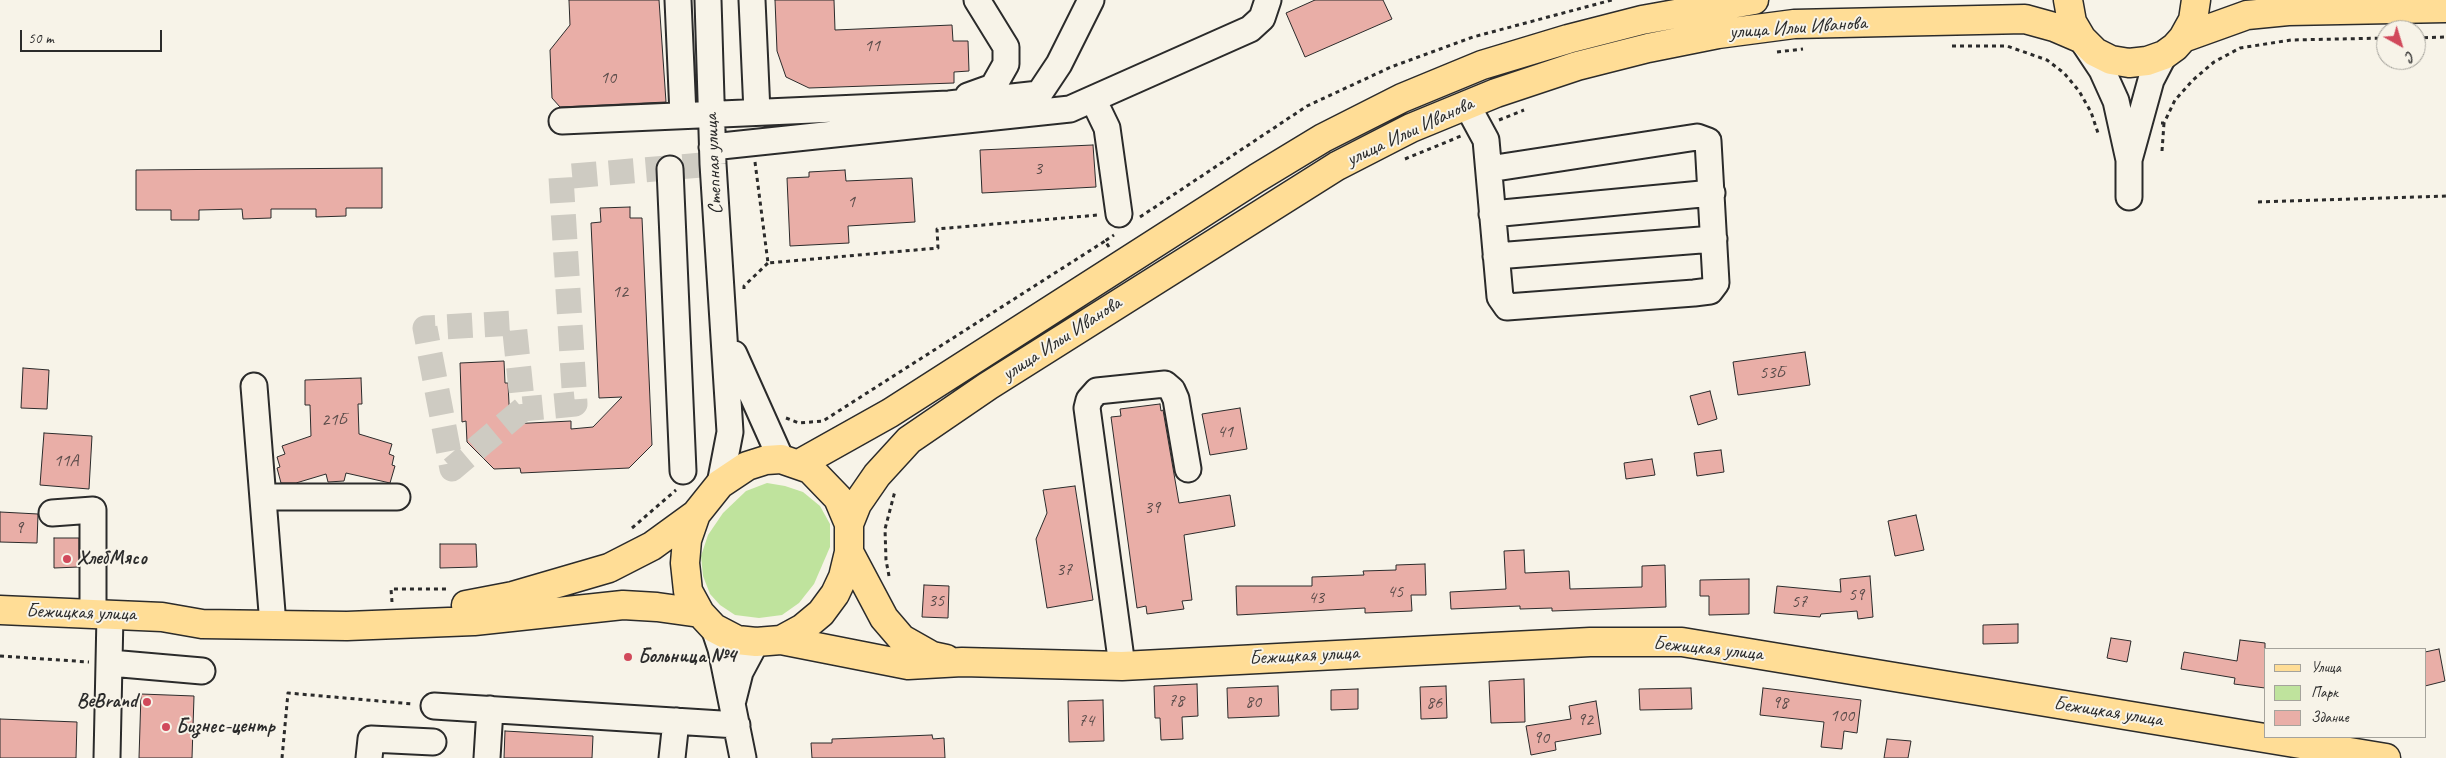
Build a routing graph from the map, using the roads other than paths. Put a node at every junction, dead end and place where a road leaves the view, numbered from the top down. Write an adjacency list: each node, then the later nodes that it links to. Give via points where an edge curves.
1 (678, 0): 19 (street)
2 (708, 0): 18 (street, Степная улица)
3 (752, 0): 17 (street)
4 (977, 0): 15 (street, via 1006,47 1006,64 993,87)
5 (1091, 0): 15 (street, via 1059,64 1039,94)
6 (1268, 0): 14 (street, via 1262,18 1250,29)
7 (1754, 0): 10 (main road, улица Ильи Иванова)
8 (2068, 0): 12 (main road, via 2072,22)
9 (2196, 0): 13 (main road, via 2193,20)
10 (1729, 2): 33 (main road, улица Ильи Иванова, via 1568,39 1482,65 1402,98 1323,138 1257,178 890,412)
11 (2446, 8): 13 (main road, via 2288,10 2248,15)
12 (2082, 39): 13 (main road, via 2095,52 2129,63 2148,61); 16 (main road, улица Ильи Иванова, via 2054,26 2025,19 1794,24 1648,48 1577,66); 21 (street, via 2102,70 2116,101)
13 (2174, 46): 21 (street)
14 (1093, 99): 22 (street, via 1070,109); 27 (street, via 1107,128)
15 (950, 104): 17 (street)
16 (1468, 105): 24 (street, via 1486,140); 41 (main road, улица Ильи Иванова, via 1411,128 1337,166 980,392 909,440 877,475)
17 (757, 112): 18 (street)
18 (710, 114): 19 (street); 22 (street, Степная улица)
19 (683, 115): 20 (street)
20 (562, 121)
21 (2119, 121): 26 (street, via 2129,160)
22 (712, 147): 31 (street, Степная улица)
23 (670, 168): 35 (street)
24 (1489, 169): 25 (street, via 1697,136 1708,141); 28 (street)
25 (1712, 193): 28 (street); 29 (street)
26 (2129, 196)
27 (1112, 214)
28 (1492, 214): 30 (street)
29 (1714, 239): 30 (street); 30 (street, via 1716,283 1710,291 1694,293 1507,307 1500,297)
30 (1496, 256)
31 (724, 328): 33 (street, via 741,374); 36 (street, Степная улица, via 730,432)
32 (254, 386): 37 (street)
33 (790, 461): 36 (main road, via 766,460 747,466); 41 (main road, via 810,469 825,482 838,498)
34 (1188, 468): 50 (street, via 1176,399 1165,384 1097,392 1088,400)
35 (680, 479)
36 (720, 484): 40 (main road)
37 (263, 497): 38 (street); 45 (street)
38 (397, 497)
39 (52, 513): 44 (street, via 93,510)
40 (696, 514): 45 (main road, via 652,546 609,568 514,596 475,604); 46 (main road, via 687,540 685,563 688,591)
41 (848, 524): 42 (main road)
42 (849, 552): 47 (main road, via 843,577 821,613 802,628); 48 (main road, via 884,618 902,639 932,656)
43 (0, 610): 44 (main road, Бежицкая улица)
44 (101, 614): 45 (main road, Бежицкая улица, via 162,617 202,610); 49 (street)
45 (272, 618): 46 (main road, via 430,624 623,605 657,606)
46 (707, 621): 47 (main road, via 738,640); 54 (street, via 721,649)
47 (769, 641): 48 (main road, via 908,665); 54 (street, via 740,672)
48 (962, 662): 50 (main road, Бежицкая улица)
49 (110, 663): 51 (street); 59 (street)
50 (1122, 666): 56 (main road, Бежицкая улица, via 1590,642 1682,642)
51 (202, 671)
52 (434, 706): 53 (street)
53 (490, 709): 55 (street); 61 (street)
54 (735, 714): 55 (street); 63 (street)
55 (676, 721): 62 (street)
56 (2264, 738)
57 (2265, 738): 64 (main road, Бежицкая улица)
58 (433, 742): 60 (street, via 371,739)
59 (107, 758)
60 (369, 758)
61 (488, 758)
62 (672, 758)
63 (743, 758)
64 (2386, 758)

